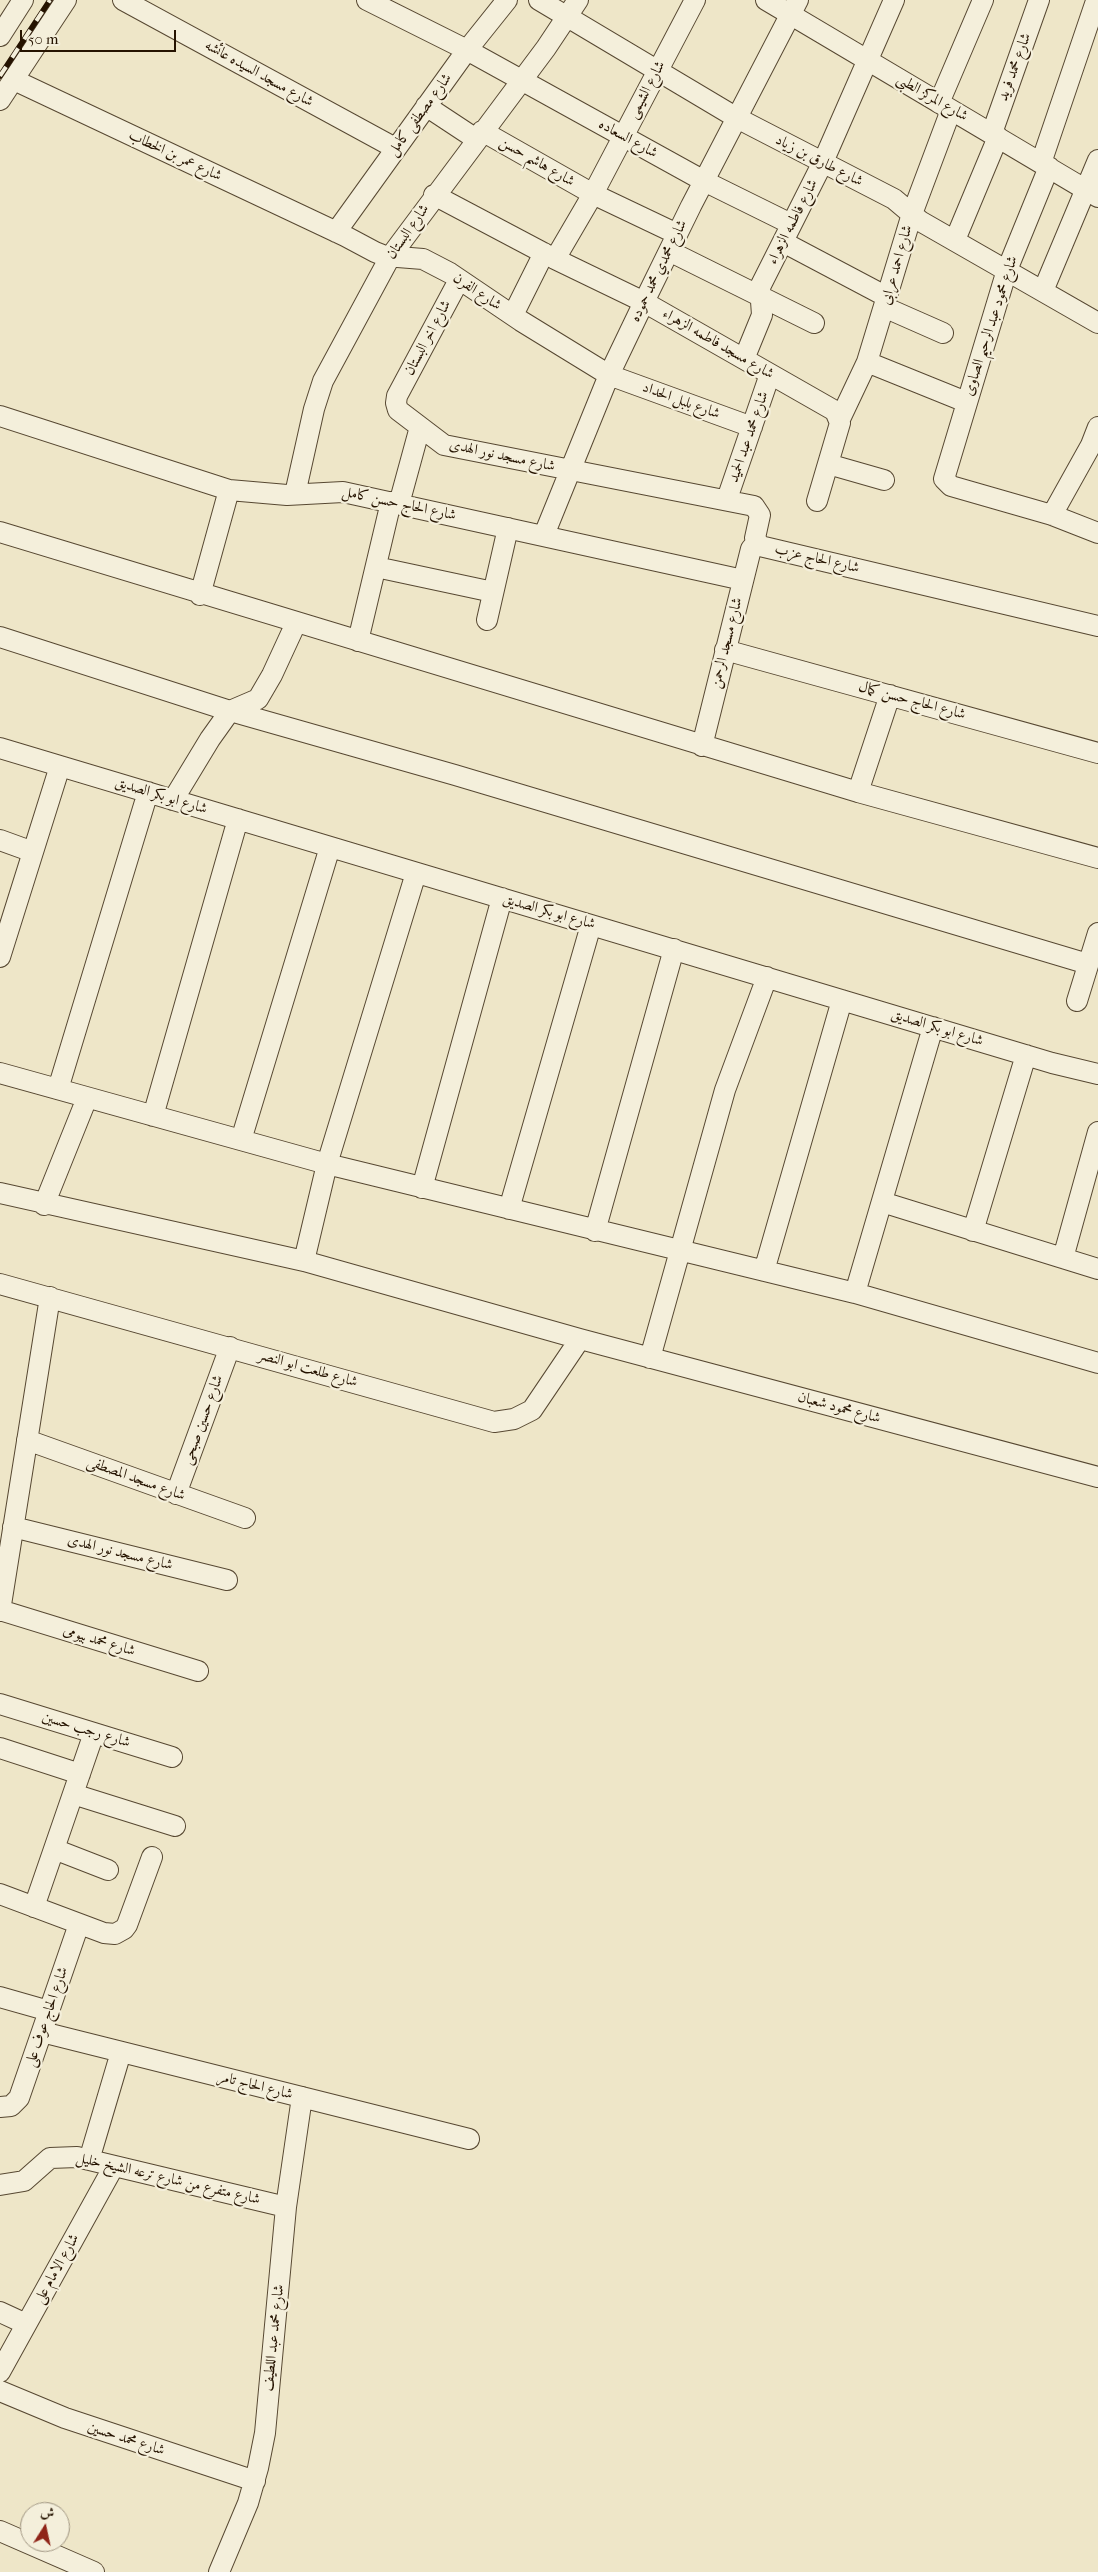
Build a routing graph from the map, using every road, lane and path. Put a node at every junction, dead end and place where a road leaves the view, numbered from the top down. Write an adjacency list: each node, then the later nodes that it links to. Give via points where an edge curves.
1 (23, 0): 16 (street)
2 (66, 0): 20 (street)
3 (123, 0): 29 (street, شارع مسجد السيده عائشه)
4 (368, 0): 17 (street, شارع السعاده)
5 (507, 0): 17 (street, شارع مصطفى كامل)
6 (539, 0): 15 (street, شارع طارق بن زياد)
7 (578, 0): 15 (street, شارع البستان)
8 (696, 0): 19 (street, شارع الشيمى)
9 (766, 0): 14 (street, شارع المركز الطبى)
10 (894, 0): 18 (street, شارع فاطمه الزهراء)
11 (983, 0): 24 (street, شارع احمد عرابى)
12 (1039, 0): 27 (street, شارع محمد فريد)
13 (1094, 3): 32 (street, شارع محمود عبد الرحيم الصاوى)
14 (794, 7): 18 (street, شارع المركز الطبى); 25 (street, شارع محمدي محمد حموده)
15 (566, 18): 19 (street, شارع طارق بن زياد); 21 (street, شارع البستان)
16 (0, 36)
17 (467, 50): 21 (street, شارع السعاده); 23 (street, شارع مصطفى كامل)
18 (868, 60): 24 (street, شارع المركز الطبى); 31 (street, شارع فاطمه الزهراء)
19 (657, 72): 25 (street, شارع طارق بن زياد); 28 (street, شارع الشيمى)
20 (14, 80): 22 (street); 38 (street, شارع عمر بن الخطاب)
21 (520, 81): 26 (street, شارع البستان); 28 (street, شارع السعاده)
22 (0, 100)
23 (426, 106): 26 (street, شارع هاشم حسن); 29 (street, شارع مصطفى كامل)
24 (945, 106): 27 (street, شارع المركز الطبى); 37 (street, شارع احمد عرابى)
25 (737, 118): 31 (street, شارع طارق بن زياد); 33 (street, شارع محمدي محمد حموده)
26 (479, 135): 35 (street, شارع هاشم حسن); 36 (street, شارع البستان)
27 (995, 135): 32 (street, شارع المركز الطبى); 40 (street, شارع محمد فريد)
28 (623, 136): 33 (street, شارع السعاده); 35 (street, شارع الشيمى)
29 (395, 148): 38 (street, شارع مصطفى كامل)
30 (1098, 160): 34 (street)
31 (823, 162): 37 (street, شارع طارق بن زياد, via 894,199); 39 (street, شارع فاطمه الزهراء)
32 (1045, 165): 34 (street, شارع المركز الطبى); 44 (street, شارع محمود عبد الرحيم الصاوى)
33 (704, 181): 39 (street, شارع السعاده); 41 (street, شارع محمدي محمد حموده)
34 (1092, 193): 46 (street)
35 (593, 194): 41 (street, شارع هاشم حسن); 43 (street, شارع الشيمى)
36 (434, 195): 42 (street, شارع البستان); 43 (street, شارع مسجد فاطمه الزهراء)
37 (912, 214): 40 (street, شارع طارق بن زياد); 49 (street, شارع احمد عرابى)
38 (336, 232): 42 (street, شارع الفرن, via 374,252)
39 (787, 233): 47 (street, شارع فاطمه الزهراء, via 760,287); 49 (street, شارع السعاده)
40 (955, 240): 44 (street, شارع طارق بن زياد)
41 (673, 242): 47 (street, شارع هاشم حسن); 48 (street, شارع محمدي محمد حموده)
42 (390, 256): 45 (street, شارع الفرن, via 423,260); 69 (street, شارع البستان, via 323,381)
43 (550, 256): 48 (street, شارع مسجد فاطمه الزهراء); 50 (street, شارع الشيمى)
44 (1007, 270): 46 (street, شارع طارق بن زياد); 59 (street, شارع محمود عبد الرحيم الصاوى)
45 (459, 280): 50 (street, شارع الفرن); 58 (street, شارع اخر البستان)
46 (1043, 291): 51 (street, شارع طارق بن زياد)
47 (760, 296): 52 (street, شارع هاشم حسن); 54 (street, شارع فاطمه الزهراء, via 762,315)
48 (644, 302): 54 (street, شارع مسجد فاطمه الزهراء); 57 (street, شارع محمدي محمد حموده)
49 (886, 302): 53 (street, شارع السعاده); 55 (street, شارع احمد عرابى)
50 (513, 316): 57 (street, شارع الفرن)
51 (1097, 318)
52 (814, 323)
53 (943, 333)
54 (744, 359): 56 (street, شارع مسجد فاطمه الزهراء)
55 (867, 362): 59 (street); 61 (street, شارع احمد عرابى)
56 (770, 374): 61 (street, شارع مسجد فاطمه الزهراء, via 835,411); 64 (street, شارع محمد عبد الحميد)
57 (610, 375): 64 (street, شارع بلبل الحداد); 66 (street, شارع محمدي محمد حموده)
58 (397, 396): 63 (street, شارع مسجد نور الهدى, via 398,410)
59 (966, 402): 73 (street, شارع محمود عبد الرحيم الصاوى, via 944,474 946,482)
60 (0, 416): 68 (street, شارع الحاج حسن كامل)
61 (840, 419): 65 (street)
62 (1098, 426): 73 (street, via 1091,445)
63 (420, 427): 66 (street, شارع مسجد نور الهدى, via 444,445); 72 (street)
64 (752, 427): 70 (street, شارع محمد عبد الحميد)
65 (828, 464): 67 (street); 71 (street)
66 (571, 470): 70 (street, شارع الحاج عزب); 77 (street, شارع محمدي محمد حموده)
67 (884, 480)
68 (229, 490): 69 (street, شارع الحاج حسن كامل, via 251,494); 82 (street)
69 (295, 494): 72 (street, شارع الحاج حسن كامل, via 343,492)
70 (727, 499): 78 (street, شارع الحاج عزب, via 759,510)
71 (817, 502)
72 (395, 503): 74 (street, شارع الحاج حسن كامل); 79 (street)
73 (1052, 515): 76 (street)
74 (508, 528): 77 (street, شارع الحاج حسن كامل); 81 (street)
75 (0, 532): 82 (street)
76 (1098, 533)
77 (544, 535): 80 (street, شارع الحاج حسن كامل)
78 (756, 543): 80 (street, شارع مسجد الرحمن, via 751,549); 85 (street, شارع الحاج عزب)
79 (376, 567): 81 (street); 87 (street)
80 (743, 580): 88 (street, شارع مسجد الرحمن)
81 (493, 592): 83 (street)
82 (200, 594): 84 (street)
83 (487, 620)
84 (296, 623): 87 (street); 90 (street, via 258,699)
85 (1098, 626)
86 (0, 638): 90 (street)
87 (358, 641): 91 (street)
88 (726, 650): 89 (street, شارع الحاج حسن كمال); 91 (street, شارع مسجد الرحمن)
89 (890, 695): 93 (street, شارع الحاج حسن كمال); 96 (street)
90 (230, 711): 97 (street); 109 (street)
91 (702, 746): 96 (street)
92 (0, 748): 94 (street, شارع ابو بكر الصديق)
93 (1098, 753)
94 (60, 766): 95 (street, شارع ابو بكر الصديق); 101 (street)
95 (148, 792): 97 (street, شارع ابو بكر الصديق); 117 (street)
96 (858, 792): 102 (street)
97 (173, 800): 98 (street, شارع ابو بكر الصديق)
98 (238, 819): 100 (street, شارع ابو بكر الصديق); 119 (street)
99 (0, 840): 101 (street)
100 (330, 847): 103 (street, شارع ابو بكر الصديق); 121 (street)
101 (33, 852): 108 (street)
102 (1098, 858)
103 (416, 873): 104 (street, شارع ابو بكر الصديق); 122 (street)
104 (502, 898): 105 (street, شارع ابو بكر الصديق); 123 (street)
105 (591, 925): 107 (street, شارع ابو بكر الصديق); 127 (street)
106 (1098, 933): 109 (street)
107 (674, 949): 110 (street, شارع ابو بكر الصديق); 128 (street)
108 (0, 956)
109 (1088, 964): 112 (street)
110 (767, 977): 111 (street, شارع ابو بكر الصديق); 130 (street, via 725,1090)
111 (842, 1000): 113 (street, شارع ابو بكر الصديق); 134 (street)
112 (1077, 1002)
113 (933, 1027): 114 (street, شارع ابو بكر الصديق); 125 (street)
114 (1026, 1055): 116 (street, شارع ابو بكر الصديق); 129 (street)
115 (0, 1073): 117 (street)
116 (1098, 1074)
117 (58, 1089): 118 (street)
118 (87, 1098): 119 (street); 126 (street)
119 (153, 1116): 121 (street)
120 (1098, 1132): 131 (street)
121 (241, 1140): 122 (street)
122 (327, 1164): 123 (street); 132 (street)
123 (422, 1188): 127 (street)
124 (0, 1193): 126 (street, شارع محمود شعبان)
125 (882, 1202): 129 (street); 136 (street)
126 (44, 1205): 132 (street, شارع محمود شعبان)
127 (509, 1209): 128 (street)
128 (595, 1231): 130 (street)
129 (973, 1231): 131 (street)
130 (680, 1252): 134 (street); 140 (street)
131 (1063, 1258): 133 (street)
132 (304, 1261): 138 (street, شارع محمود شعبان)
133 (1098, 1269)
134 (764, 1270): 136 (street)
135 (0, 1284): 137 (street, شارع طلعت ابو النصر)
136 (855, 1293): 141 (street)
137 (50, 1297): 139 (street, شارع طلعت ابو النصر); 142 (street)
138 (580, 1340): 139 (street, شارع طلعت ابو النصر, via 532,1410 514,1419 494,1422); 140 (street, شارع محمود شعبان)
139 (230, 1347): 144 (street, شارع حسين صبحى)
140 (650, 1358): 143 (street, شارع محمود شعبان)
141 (1098, 1363)
142 (28, 1440): 144 (street, شارع مسجد المصطفى); 146 (street)
143 (1098, 1477)
144 (176, 1494): 145 (street, شارع مسجد المصطفى)
145 (245, 1518)
146 (13, 1527): 147 (street, شارع مسجد نور الهدى); 148 (street)
147 (227, 1580)
148 (0, 1610): 149 (street, شارع محمد بيومى)
149 (198, 1671)
150 (0, 1704): 151 (street, شارع رجب حسين)
151 (94, 1733): 153 (street, شارع رجب حسين); 154 (street)
152 (0, 1748): 154 (street)
153 (172, 1757)
154 (80, 1774): 155 (street)
155 (73, 1794): 156 (street); 157 (street)
156 (175, 1826)
157 (54, 1849): 159 (street); 161 (street)
158 (152, 1856): 162 (street, via 124,1929 109,1934)
159 (108, 1870)
160 (0, 1894): 161 (street)
161 (34, 1907): 162 (street)
162 (79, 1924): 164 (street, شارع الحاج عوف على)
163 (0, 1997): 164 (street)
164 (49, 2011): 165 (street, شارع الحاج عوف على)
165 (42, 2032): 166 (street, شارع الحاج تامر); 168 (street, شارع الحاج عوف على, via 19,2098)
166 (121, 2052): 167 (street, شارع الحاج تامر); 170 (street)
167 (302, 2097): 169 (street, شارع الحاج تامر); 173 (street, شارع محمد عبد اللطيف)
168 (5, 2106)
169 (469, 2139)
170 (89, 2160): 171 (street, شارع متفرع من شارع ترعه الشيخ خليل); 172 (street, شارع متفرع من شارع ترعه الشيخ خليل, via 50,2158 24,2181)
171 (114, 2166): 173 (street, شارع متفرع من شارع ترعه الشيخ خليل); 175 (street, شارع الامام على)
172 (0, 2185)
173 (286, 2207): 178 (street, شارع محمد عبد اللطيف, via 264,2433)
174 (0, 2312): 175 (street)
175 (26, 2324): 176 (street, شارع الامام على)
176 (0, 2372)
177 (1, 2395): 178 (street, شارع محمد حسين)
178 (255, 2481): 181 (street, شارع محمد عبد اللطيف)
179 (0, 2531): 180 (street)
180 (94, 2572)
181 (220, 2572)

